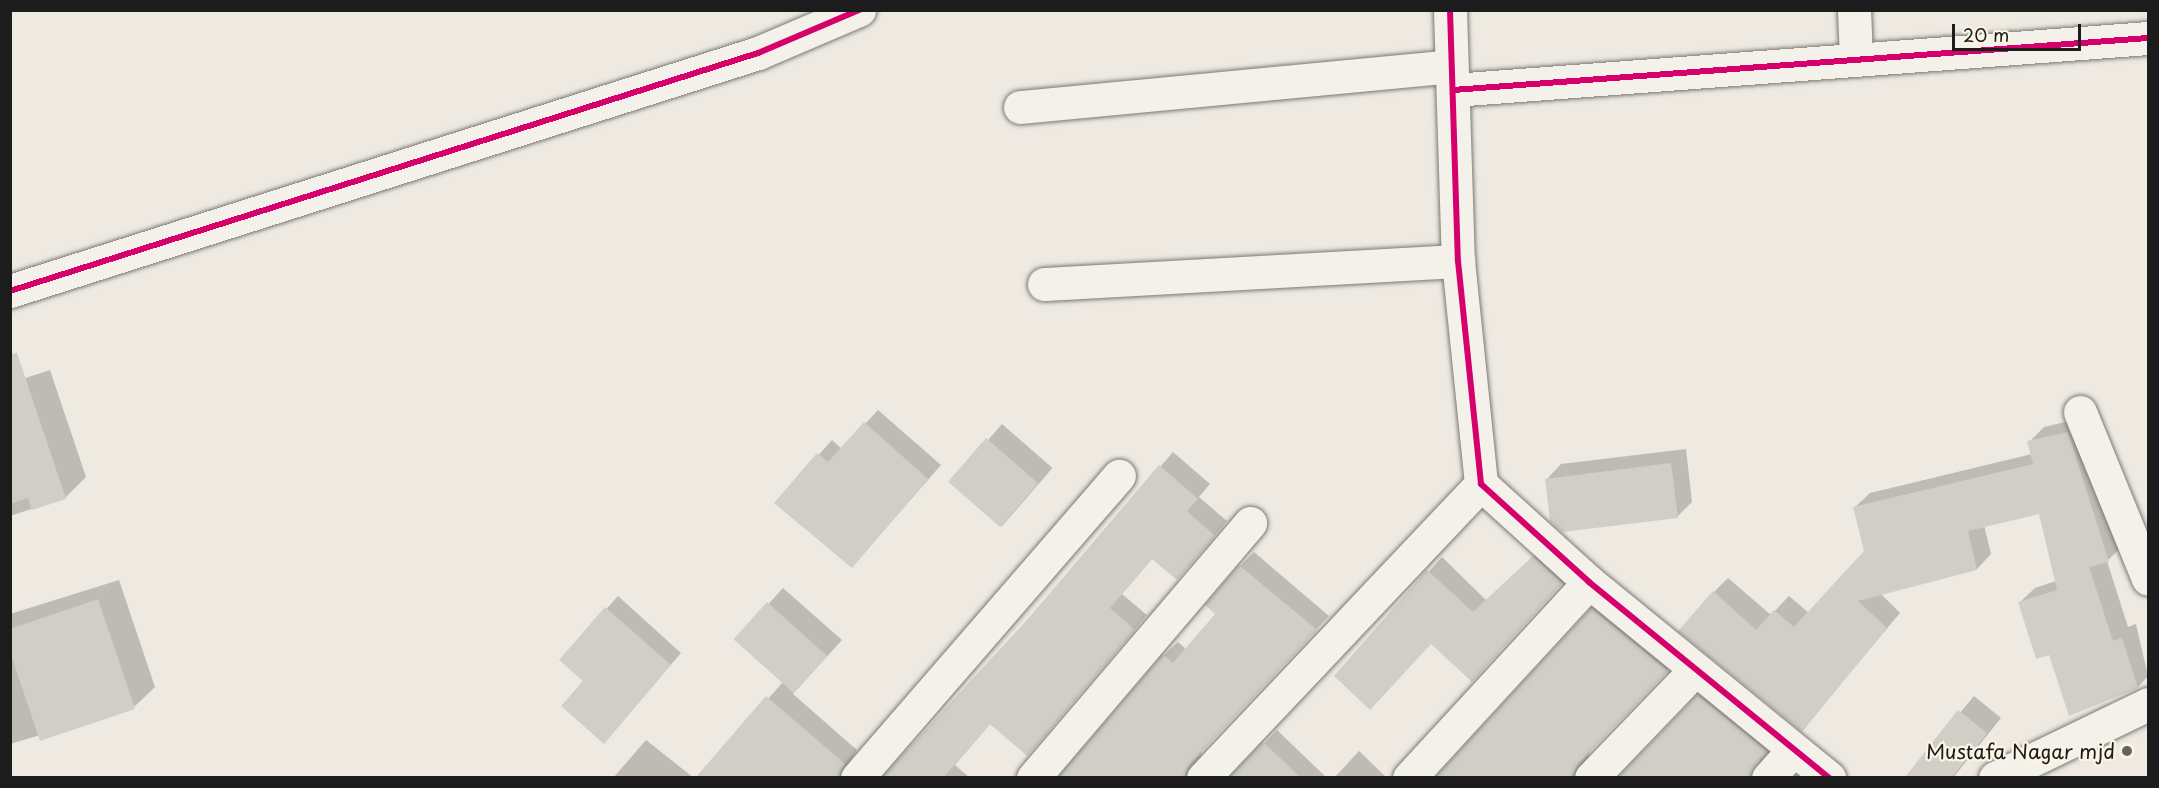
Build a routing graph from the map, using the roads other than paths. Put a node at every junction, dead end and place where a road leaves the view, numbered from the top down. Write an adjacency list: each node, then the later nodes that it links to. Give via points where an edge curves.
1 (859, 10): 10 (street, via 758,53)
2 (1450, 10): 6 (street)
3 (1854, 10): 5 (street)
4 (2148, 38): 5 (street)
5 (1856, 58): 6 (street)
6 (1452, 78): 7 (street); 8 (street)
7 (1020, 107)
8 (1458, 261): 9 (street); 13 (street)
9 (1044, 284)
10 (10, 291)
11 (2080, 412): 15 (street)
12 (1119, 476): 20 (street)
13 (1481, 484): 16 (street); 22 (street)
14 (1250, 523): 21 (street)
15 (2148, 579)
16 (1589, 582): 17 (street); 23 (street)
17 (1695, 670): 19 (street); 24 (street)
18 (2148, 704): 27 (street)
19 (1793, 750): 25 (street); 26 (street)
20 (857, 777)
21 (1033, 777)
22 (1203, 777)
23 (1409, 777)
24 (1591, 777)
25 (1768, 777)
26 (1829, 777)
27 (1995, 777)

